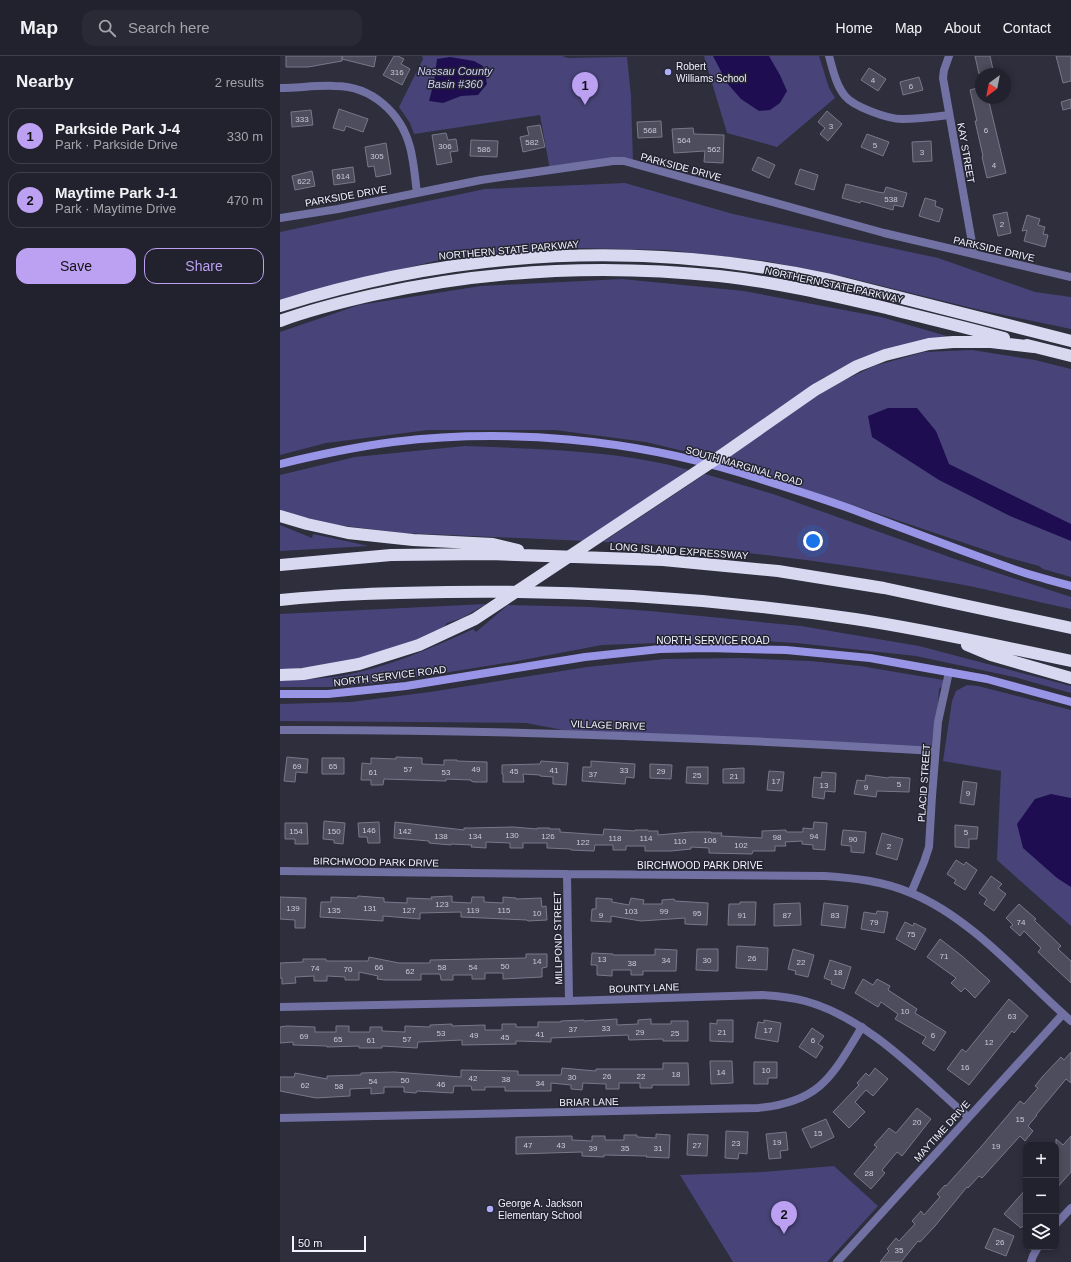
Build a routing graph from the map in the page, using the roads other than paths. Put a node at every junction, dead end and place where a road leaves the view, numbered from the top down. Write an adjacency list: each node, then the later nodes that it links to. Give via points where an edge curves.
1 (829, 56): 4 (street, via 837,82 845,96 868,111 901,119)
2 (949, 56): 4 (street, KAY STREET, via 943,78)
3 (280, 88): 5 (street, via 352,88 369,94 387,106 402,127 410,148)
4 (949, 115): 7 (street, KAY STREET)
5 (417, 193): 6 (street, PARKSIDE DRIVE); 7 (street, PARKSIDE DRIVE, via 481,180 624,161 884,233)
6 (280, 218)
7 (974, 254): 8 (street, PARKSIDE DRIVE)
8 (1071, 277)
9 (280, 306): 11 (highway, NORTHERN STATE PARKWAY, via 366,281 462,264 562,256 621,255 719,262 797,273)
10 (280, 321): 12 (highway, NORTHERN STATE PARKWAY, via 344,302 435,283 554,270 617,269 720,276 832,295)
11 (1071, 341)
12 (1034, 347): 13 (highway, NORTHERN STATE PARKWAY); 24 (highway, via 992,342 929,344 885,355 857,366 815,390 475,619 419,645 359,664 303,674)
13 (1071, 356)
14 (280, 464): 18 (main road, SOUTH MARGINAL ROAD, via 329,452 393,442 465,437 535,437 604,444 678,457 740,473 860,512 1018,571)
15 (280, 516): 16 (highway, via 348,533)
16 (491, 549): 17 (highway); 20 (highway, LONG ISLAND EXPRESSWAY, via 547,556 663,560 786,572 884,588)
17 (280, 565)
18 (1071, 586)
19 (280, 600): 21 (highway, via 392,593 490,591 659,597 774,608)
20 (1071, 628)
21 (942, 634): 22 (highway); 25 (highway, via 991,655)
22 (1071, 661)
23 (949, 672): 26 (main road, NORTH SERVICE ROAD, via 870,658 786,650 660,649 585,657 406,686 328,694); 27 (main road, NORTH SERVICE ROAD, via 987,679); 29 (street, PLACID STREET, via 938,722)
24 (280, 675)
25 (1071, 678)
26 (280, 694)
27 (1071, 702)
28 (280, 730): 29 (street, VILLAGE DRIVE, via 584,734)
29 (935, 751): 32 (street, PLACID STREET, via 929,847)
30 (280, 871): 31 (street, BIRCHWOOD PARK DRIVE)
31 (567, 874): 32 (street, BIRCHWOOD PARK DRIVE, via 825,876 886,884); 33 (street, MILLPOND STREET)
32 (911, 893): 35 (street, BIRCHWOOD PARK DRIVE, via 962,922)
33 (568, 1001): 34 (street, BOUNTY LANE); 37 (street, BOUNTY LANE, via 762,995 786,997 836,1013)
34 (280, 1007)
35 (1064, 1014): 36 (street, BIRCHWOOD PARK DRIVE); 39 (street, MAYTIME DRIVE)
36 (1071, 1021)
37 (862, 1027): 38 (street, BRIAR LANE, via 835,1072 823,1085 801,1099 778,1106); 39 (street, BOUNTY LANE, via 884,1043)
38 (280, 1118)
39 (968, 1118): 43 (street, MAYTIME DRIVE)
40 (1071, 1208): 41 (street)
41 (1059, 1221)
42 (1036, 1250): 44 (street)
43 (837, 1262)
44 (1031, 1262)

